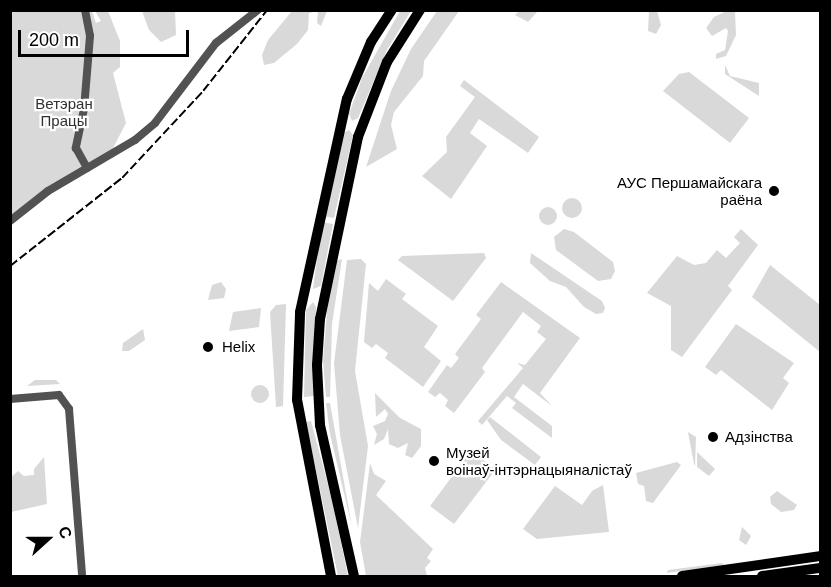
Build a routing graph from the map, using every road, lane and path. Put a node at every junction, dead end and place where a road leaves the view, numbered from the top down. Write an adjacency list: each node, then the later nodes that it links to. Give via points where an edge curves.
1 (85, 10): 9 (street, via 90,36 84,109 76,148)
2 (258, 10): 9 (street, via 216,43 155,123)
3 (392, 10): 5 (main road, via 371,42)
4 (420, 10): 6 (main road, via 391,55)
5 (343, 114): 6 (main road, via 350,124); 7 (main road)
6 (363, 120): 8 (main road)
7 (338, 132): 8 (main road, via 350,128); 11 (main road)
8 (358, 137): 12 (main road)
9 (87, 168): 10 (street)
10 (10, 220)
11 (302, 296): 12 (main road); 15 (main road, via 296,357)
12 (322, 300): 14 (main road, via 317,365)
13 (10, 399): 18 (street, via 48,394 65,401 71,415)
14 (319, 411): 15 (main road); 20 (main road)
15 (299, 414): 19 (main road)
16 (820, 556): 21 (main road)
17 (820, 568): 22 (main road)
18 (82, 576)
19 (331, 576)
20 (354, 576)
21 (681, 576)
22 (762, 576)

